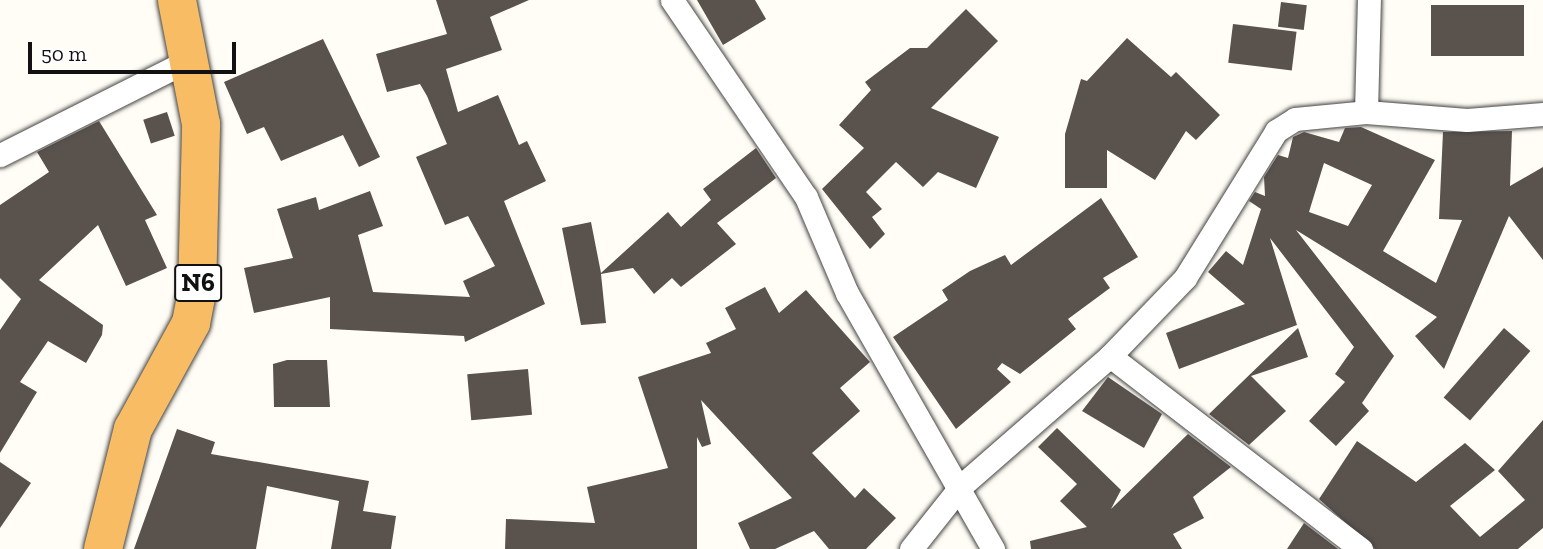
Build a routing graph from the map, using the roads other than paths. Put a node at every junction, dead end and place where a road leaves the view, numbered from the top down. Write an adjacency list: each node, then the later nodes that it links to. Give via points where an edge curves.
1 (177, 0): 4 (highway, N6)
2 (672, 0): 9 (street, via 806,197 847,293)
3 (1369, 0): 5 (street)
4 (191, 59): 7 (street); 10 (highway, N6, via 201,124 197,293 191,323 132,429)
5 (1366, 112): 6 (street, via 1467,120); 8 (street, via 1295,119 1276,131 1185,278)
6 (1543, 114)
7 (0, 155)
8 (1110, 356): 9 (street); 13 (street)
9 (961, 486): 11 (street); 12 (street)
10 (103, 549)
11 (911, 549)
12 (993, 549)
13 (1361, 549)

